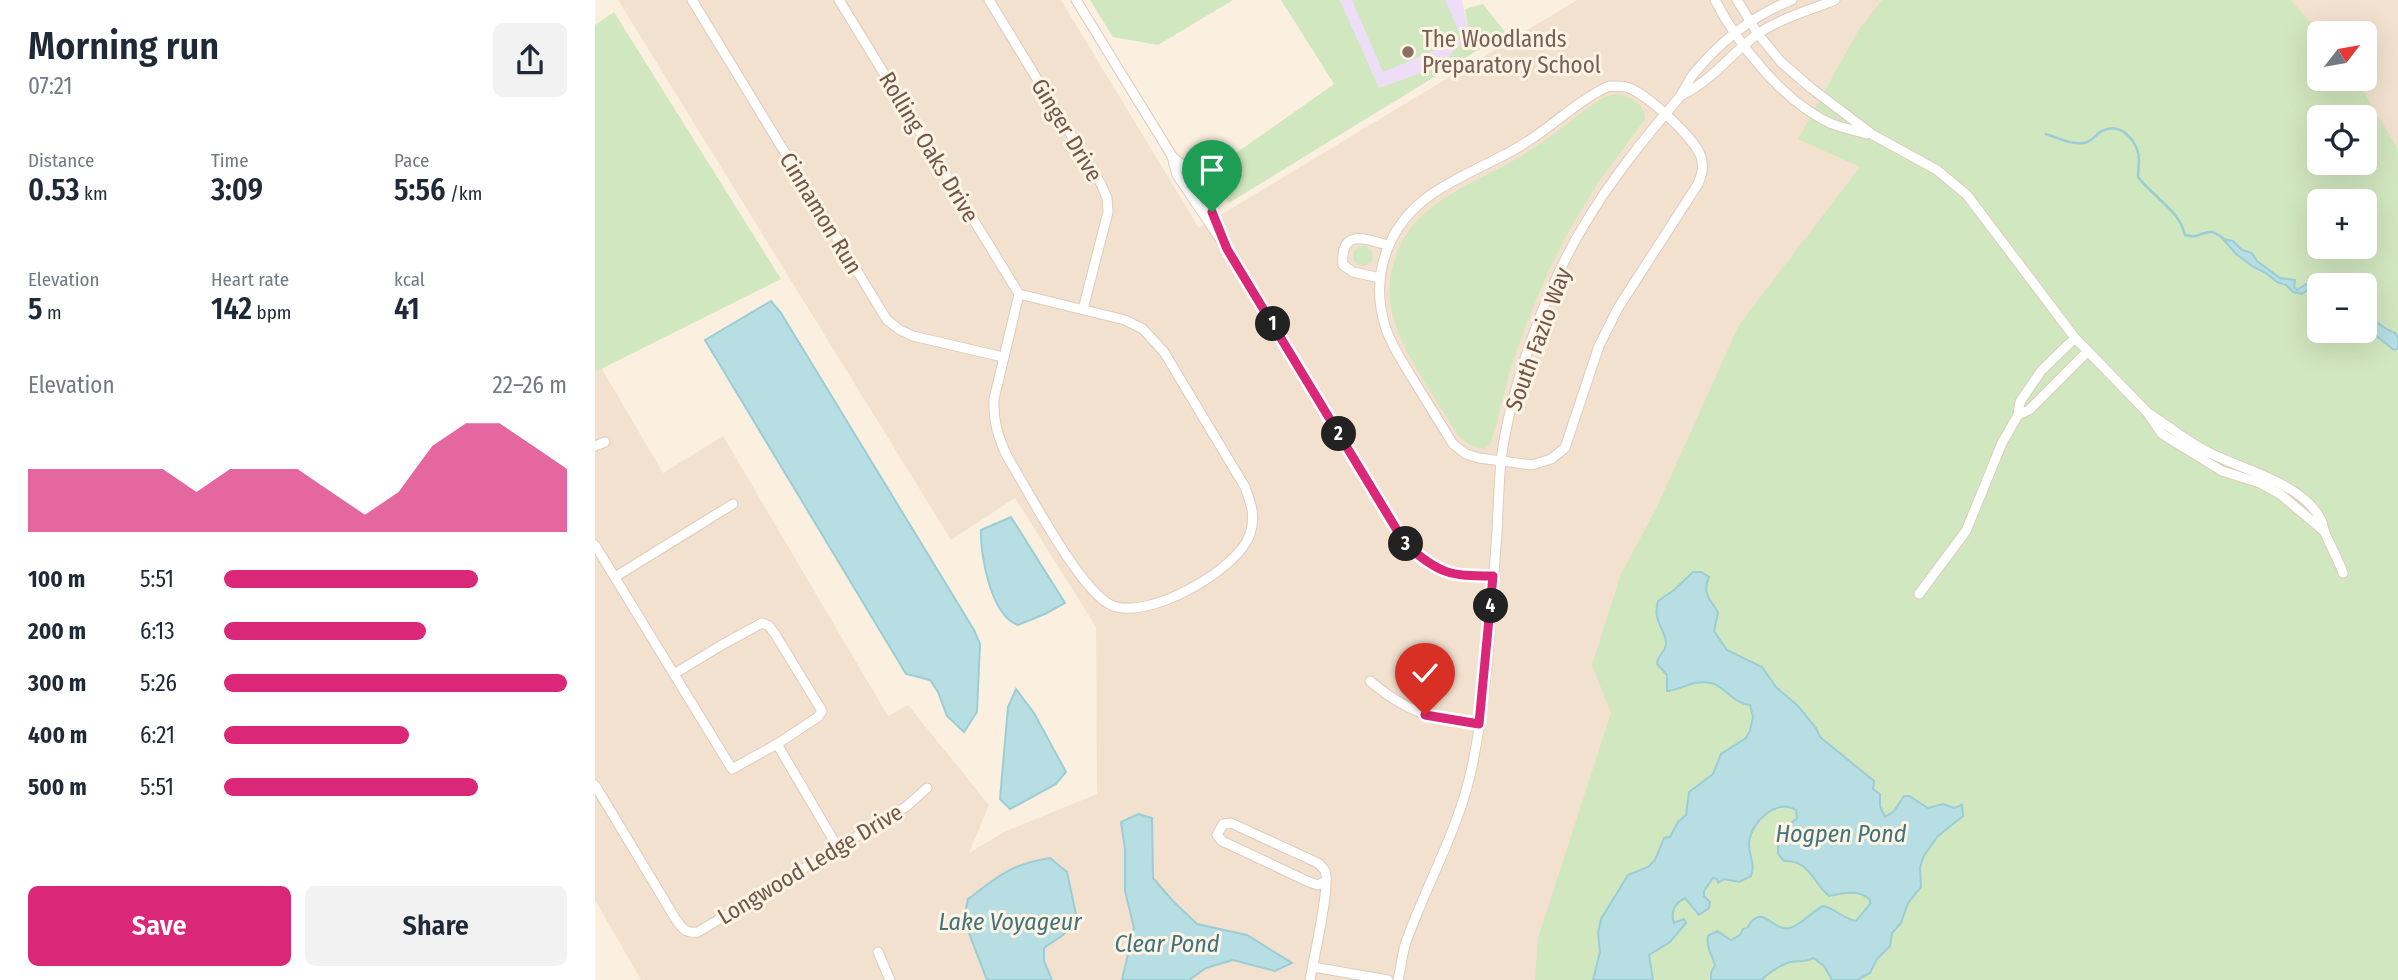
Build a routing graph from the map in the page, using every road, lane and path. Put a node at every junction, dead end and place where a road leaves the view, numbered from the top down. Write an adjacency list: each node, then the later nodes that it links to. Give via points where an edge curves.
1 (692, 0): 22 (street, Cinnamon Run, via 887,320 913,336)
2 (839, 0): 18 (street, Rolling Oaks Drive)
3 (989, 0): 19 (street, Ginger Drive, via 1107,198 1108,212)
4 (1076, 0): 30 (street, via 1172,156 1186,167 1206,199 1227,249 1406,545 1432,566 1458,576)
5 (1715, 0): 10 (street)
6 (1737, 0): 9 (street)
7 (1792, 0): 9 (street, South Fazio Way)
8 (1835, 0): 11 (street, South Fazio Way)
9 (1750, 22): 10 (street, South Fazio Way); 11 (street)
10 (1735, 33): 12 (street); 13 (street, South Fazio Way, via 1691,78)
11 (1758, 34): 12 (street, South Fazio Way); 15 (street, via 1781,62)
12 (1745, 47): 13 (street, South Fazio Way, via 1702,85); 15 (street, via 1801,106 1831,124)
13 (1681, 96): 14 (street, South Fazio Way)
14 (1664, 114): 16 (street, via 1627,87 1609,86 1594,93 1549,128 1434,193 1403,220); 26 (street, South Fazio Way, via 1581,229 1557,278 1518,383); 26 (street, via 1693,139 1703,171 1698,184 1618,308 1565,449 1532,465)
15 (1873, 135): 20 (street, via 1937,170 1967,195)
16 (1387, 245): 17 (street); 17 (street, via 1361,237 1349,241 1342,251 1343,265)
17 (1380, 278): 26 (street, via 1386,329 1453,444 1466,454)
18 (1019, 294): 19 (street); 22 (street)
19 (1083, 309): 22 (street, via 1125,320 1155,340 1245,487 1254,521 1250,536 1235,557 1200,581 1164,602 1140,609 1111,605 1088,586 998,437 993,399)
20 (2074, 338): 21 (street); 23 (street, via 2039,374 2020,402)
21 (2087, 352): 23 (street, via 2029,410); 29 (street, via 2146,411 2162,434 2222,471 2280,494 2324,531)
22 (1003, 357)
23 (2018, 415): 32 (street, via 2001,443 1966,531)
24 (605, 442): 25 (street)
25 (595, 446)
26 (1501, 460): 30 (street, South Fazio Way)
27 (733, 505): 31 (street)
28 (595, 545): 31 (street)
29 (2343, 573)
30 (1493, 576): 35 (street, South Fazio Way)
31 (615, 577): 33 (street)
32 (1919, 594)
33 (674, 674): 36 (street, via 732,769); 36 (street, via 762,623 769,626 821,711)
34 (1370, 681): 35 (street, via 1393,700 1425,715)
35 (1479, 724): 46 (street, South Fazio Way, via 1452,834 1406,944)
36 (777, 744): 39 (street)
37 (595, 785): 39 (street, Longwood Ledge Drive, via 675,918 690,933)
38 (927, 788): 39 (street, Longwood Ledge Drive, via 907,806)
39 (837, 846)
40 (1326, 881): 40 (street, via 1318,863 1231,823 1223,824 1217,835 1309,882 1318,885); 42 (street)
41 (878, 952): 43 (street)
42 (1313, 967): 44 (street); 45 (street)
43 (890, 980)
44 (1310, 980)
45 (1388, 980)
46 (1398, 980)

